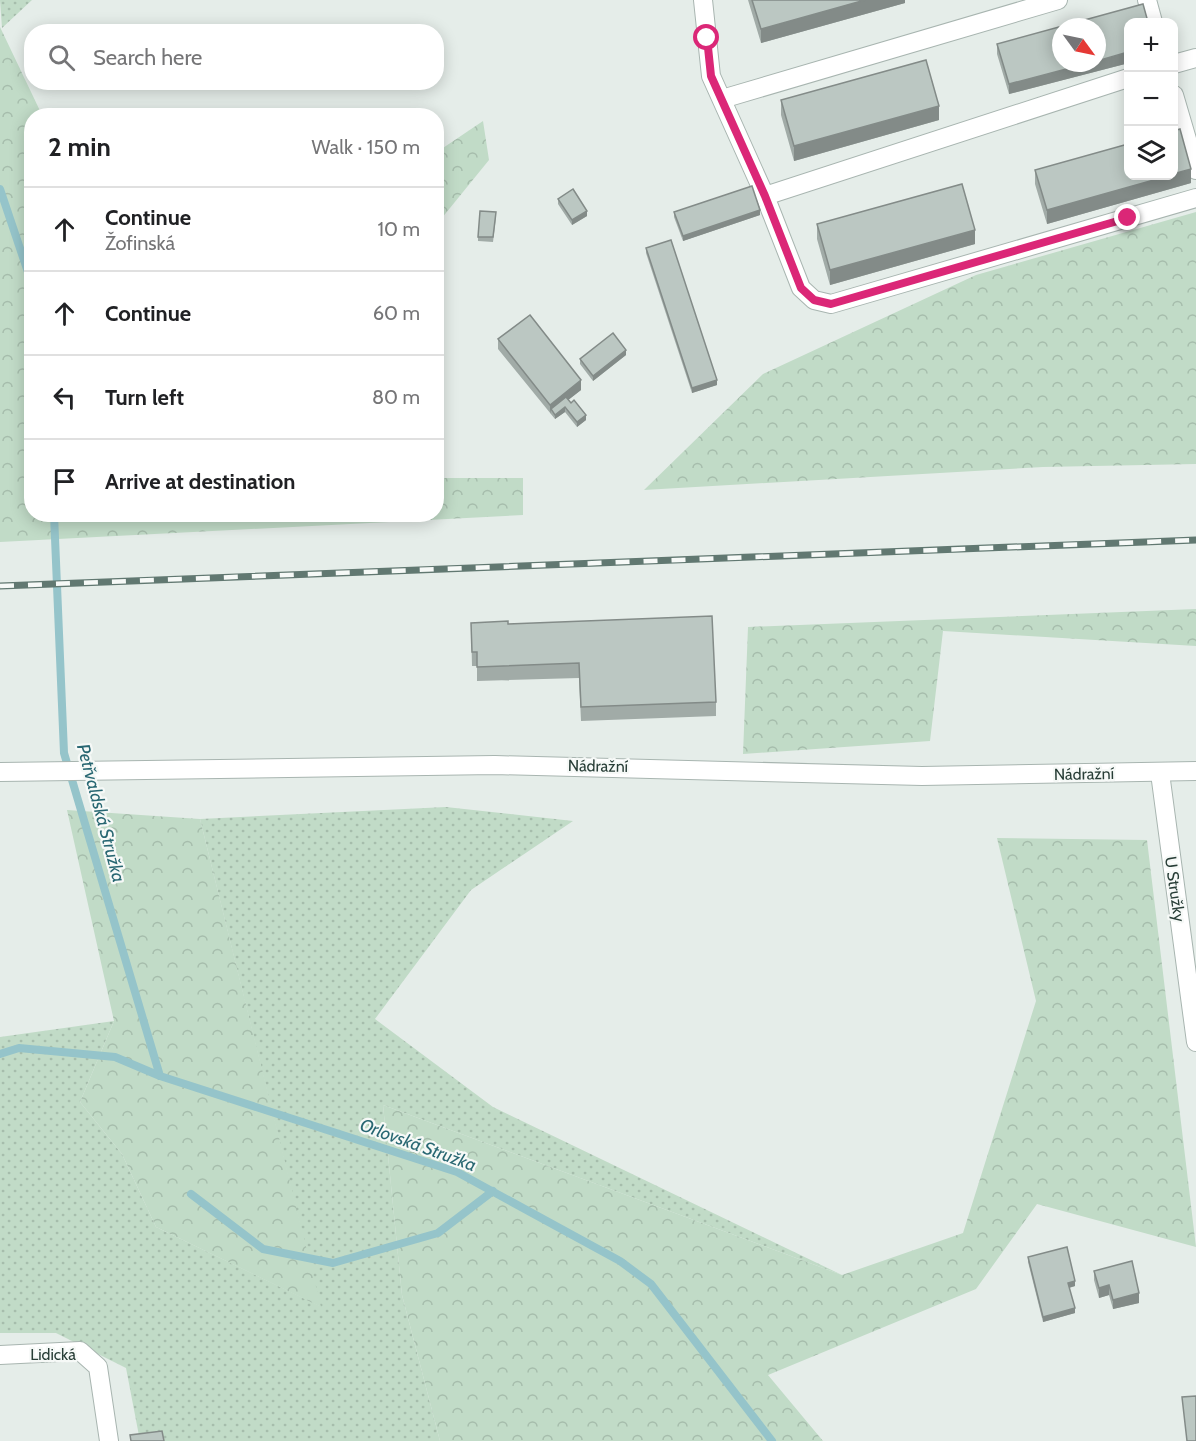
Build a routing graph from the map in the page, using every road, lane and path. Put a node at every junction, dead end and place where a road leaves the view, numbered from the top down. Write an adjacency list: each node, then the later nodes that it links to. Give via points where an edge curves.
1 (703, 0): 8 (street, via 711,76)
2 (1058, 0): 8 (street)
3 (1147, 0): 4 (street)
4 (1152, 18)
5 (1196, 58): 6 (street)
6 (1178, 63)
7 (1124, 79): 11 (street)
8 (722, 99): 11 (street)
9 (1178, 111): 10 (street)
10 (1196, 170)
11 (765, 196): 12 (street, via 801,288 814,300 831,304)
12 (1196, 198)
13 (1196, 771): 15 (street, Nádražní)
14 (0, 772): 15 (street, Nádražní, via 495,765 922,776)
15 (1160, 773): 16 (street, U Stružky)
16 (1196, 1042)
17 (0, 1355): 18 (street, Lidická, via 80,1352 98,1367)
18 (109, 1441)

